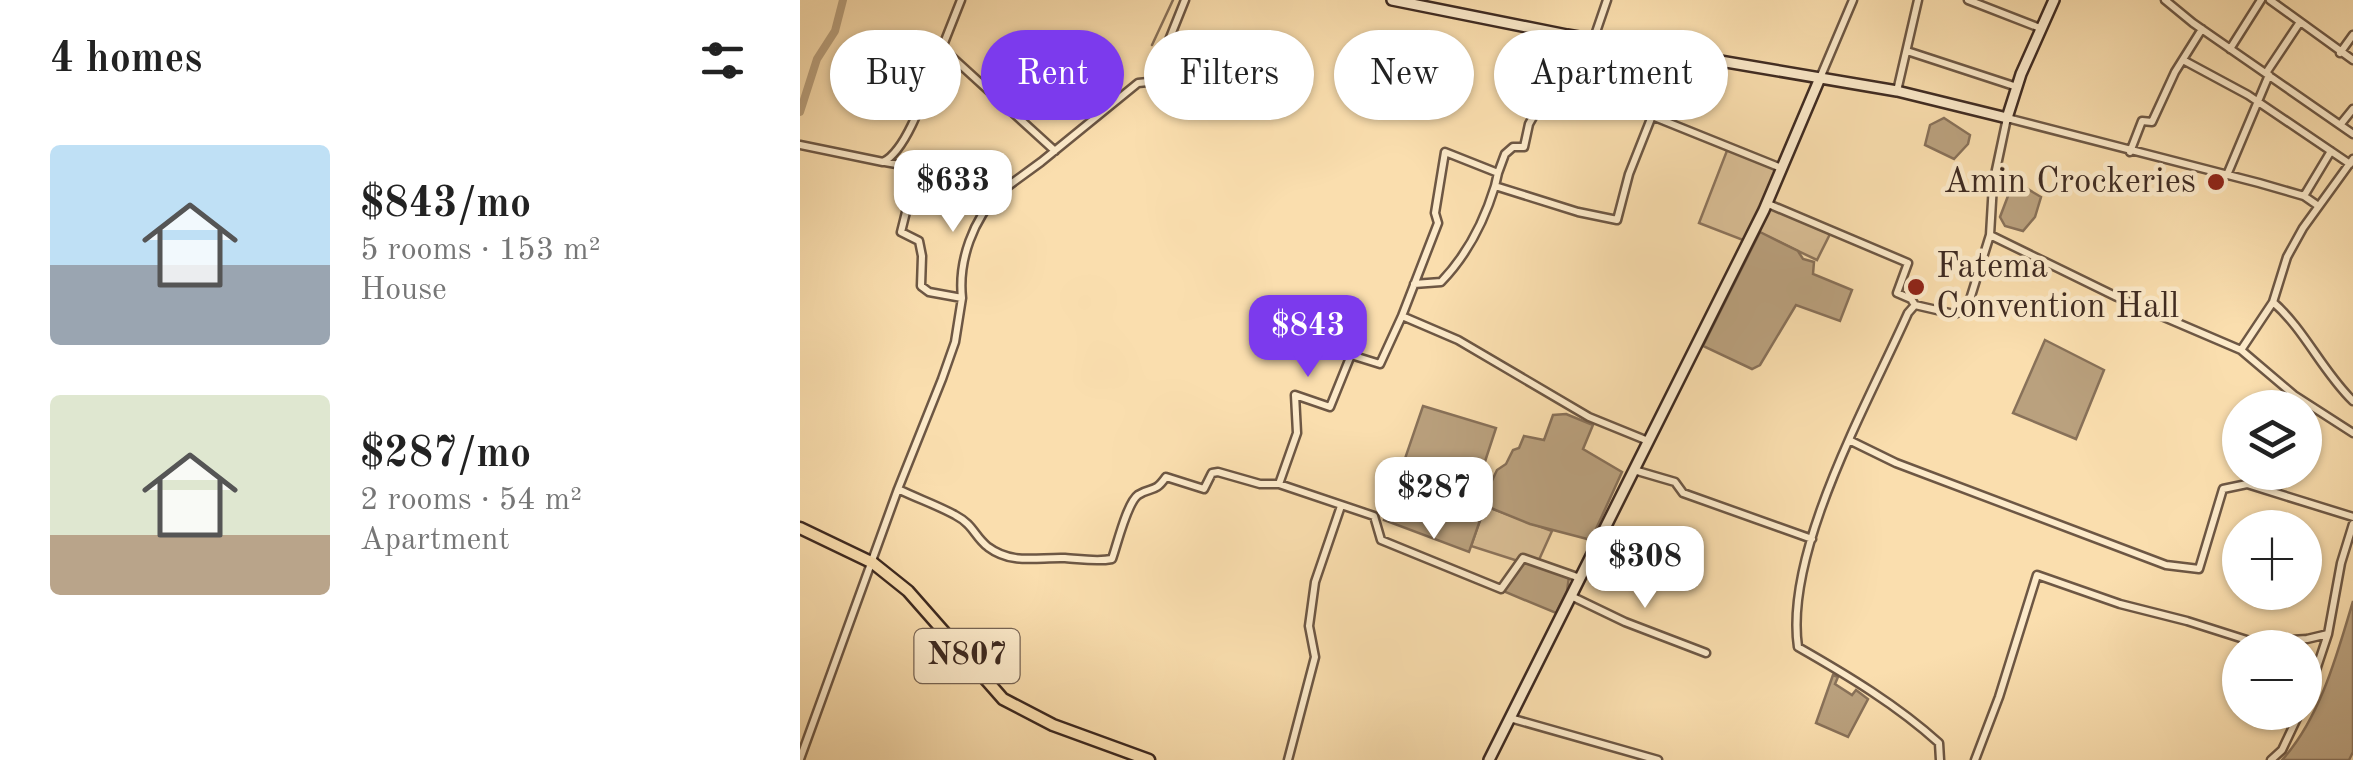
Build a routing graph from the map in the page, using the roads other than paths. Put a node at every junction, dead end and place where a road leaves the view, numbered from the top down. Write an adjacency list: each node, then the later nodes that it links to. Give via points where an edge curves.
1 (961, 0): 15 (street)
2 (1184, 0): 40 (street, via 1155,75)
3 (1392, 0): 16 (main road)
4 (1606, 0): 17 (street)
5 (1853, 0): 27 (street)
6 (1918, 0): 20 (street)
7 (1968, 0): 13 (street)
8 (2054, 0): 13 (main road)
9 (2165, 0): 14 (street)
10 (2261, 0): 19 (street)
11 (2270, 0): 12 (street)
12 (2300, 22): 21 (street); 26 (street)
13 (2040, 28): 28 (main road)
14 (2202, 29): 19 (street); 22 (street)
15 (949, 30)
16 (1543, 30)
17 (1597, 30)
18 (2353, 35): 21 (street)
19 (2230, 48): 26 (street)
20 (1907, 50): 28 (street); 29 (street)
21 (2340, 52): 23 (street)
22 (2183, 60): 30 (street); 42 (street)
23 (2353, 60)
24 (1728, 63): 27 (main road)
25 (961, 65): 40 (street)
26 (2267, 74): 30 (street); 37 (street)
27 (1820, 78): 29 (main road); 45 (main road)
28 (2017, 86): 32 (main road)
29 (1897, 91): 32 (main road)
30 (2256, 101): 41 (street); 48 (street)
31 (2353, 109): 37 (street)
32 (2007, 118): 42 (street); 54 (street)
33 (913, 120): 43 (street, via 899,150)
34 (1531, 120): 46 (street, via 1524,147 1505,154)
35 (1650, 120): 49 (street, via 1616,220)
36 (1662, 120): 45 (street)
37 (2340, 125): 38 (street)
38 (2353, 134)
39 (800, 145): 43 (street)
40 (1055, 151): 50 (street)
41 (2331, 151): 44 (street); 51 (street)
42 (2130, 152): 48 (street)
43 (883, 162): 47 (street)
44 (2352, 162): 53 (street)
45 (1782, 168): 52 (main road)
46 (1498, 173): 49 (street); 55 (street, via 1444,152 1438,223)
47 (953, 174): 50 (street); 56 (street, via 937,187 922,188 908,204 901,232 918,240 921,286)
48 (2227, 175): 51 (street)
49 (1495, 186): 55 (street, via 1479,228 1451,271 1441,282)
50 (1000, 192): 56 (street, via 964,258)
51 (2304, 196): 53 (street)
52 (1766, 203): 58 (street, via 1908,263 1897,293); 63 (main road)
53 (2317, 206): 57 (street, via 2287,257)
54 (1990, 235): 58 (street, via 1966,310 1954,314); 60 (street)
55 (1414, 284): 59 (street)
56 (962, 298): 67 (street, via 955,342)
57 (2273, 302): 60 (street); 61 (street)
58 (1916, 305): 64 (street)
59 (1402, 316): 63 (street); 66 (street, via 1380,364 1351,355 1330,407 1295,395 1297,433)
60 (2240, 350): 62 (street)
61 (2353, 401)
62 (2353, 433)
63 (1648, 441): 65 (main road)
64 (1850, 441): 69 (street, via 2166,565 2199,569 2223,488 2247,484); 72 (street)
65 (1634, 470): 72 (street); 74 (main road)
66 (1279, 484): 67 (street, via 1218,472 1198,490 1166,477 1156,490 1138,495 1112,559 1103,561 1006,555 953,514); 68 (street)
67 (898, 489): 73 (street)
68 (1341, 506): 74 (street, via 1374,516 1380,540 1501,589 1523,558); 84 (street, via 1316,582 1310,626 1315,657)
69 (2353, 516)
70 (2353, 524): 76 (street)
71 (800, 528): 73 (highway, N807)
72 (1812, 539): 87 (street, via 1798,647 1921,727 1939,743)
73 (872, 563): 82 (street); 83 (highway, N807, via 908,592 1003,698 1053,725)
74 (1580, 578): 75 (main road)
75 (1571, 596): 78 (street); 79 (main road)
76 (2328, 634): 77 (street); 88 (street, via 2253,642 2036,575)
77 (2322, 652)
78 (1706, 653)
79 (1510, 718): 81 (street); 85 (main road)
80 (2291, 730): 89 (street)
81 (1624, 756): 86 (street)
82 (800, 760)
83 (1149, 760)
84 (1288, 760)
85 (1489, 760)
86 (1658, 760)
87 (1940, 760)
88 (1975, 760)
89 (2271, 760)

